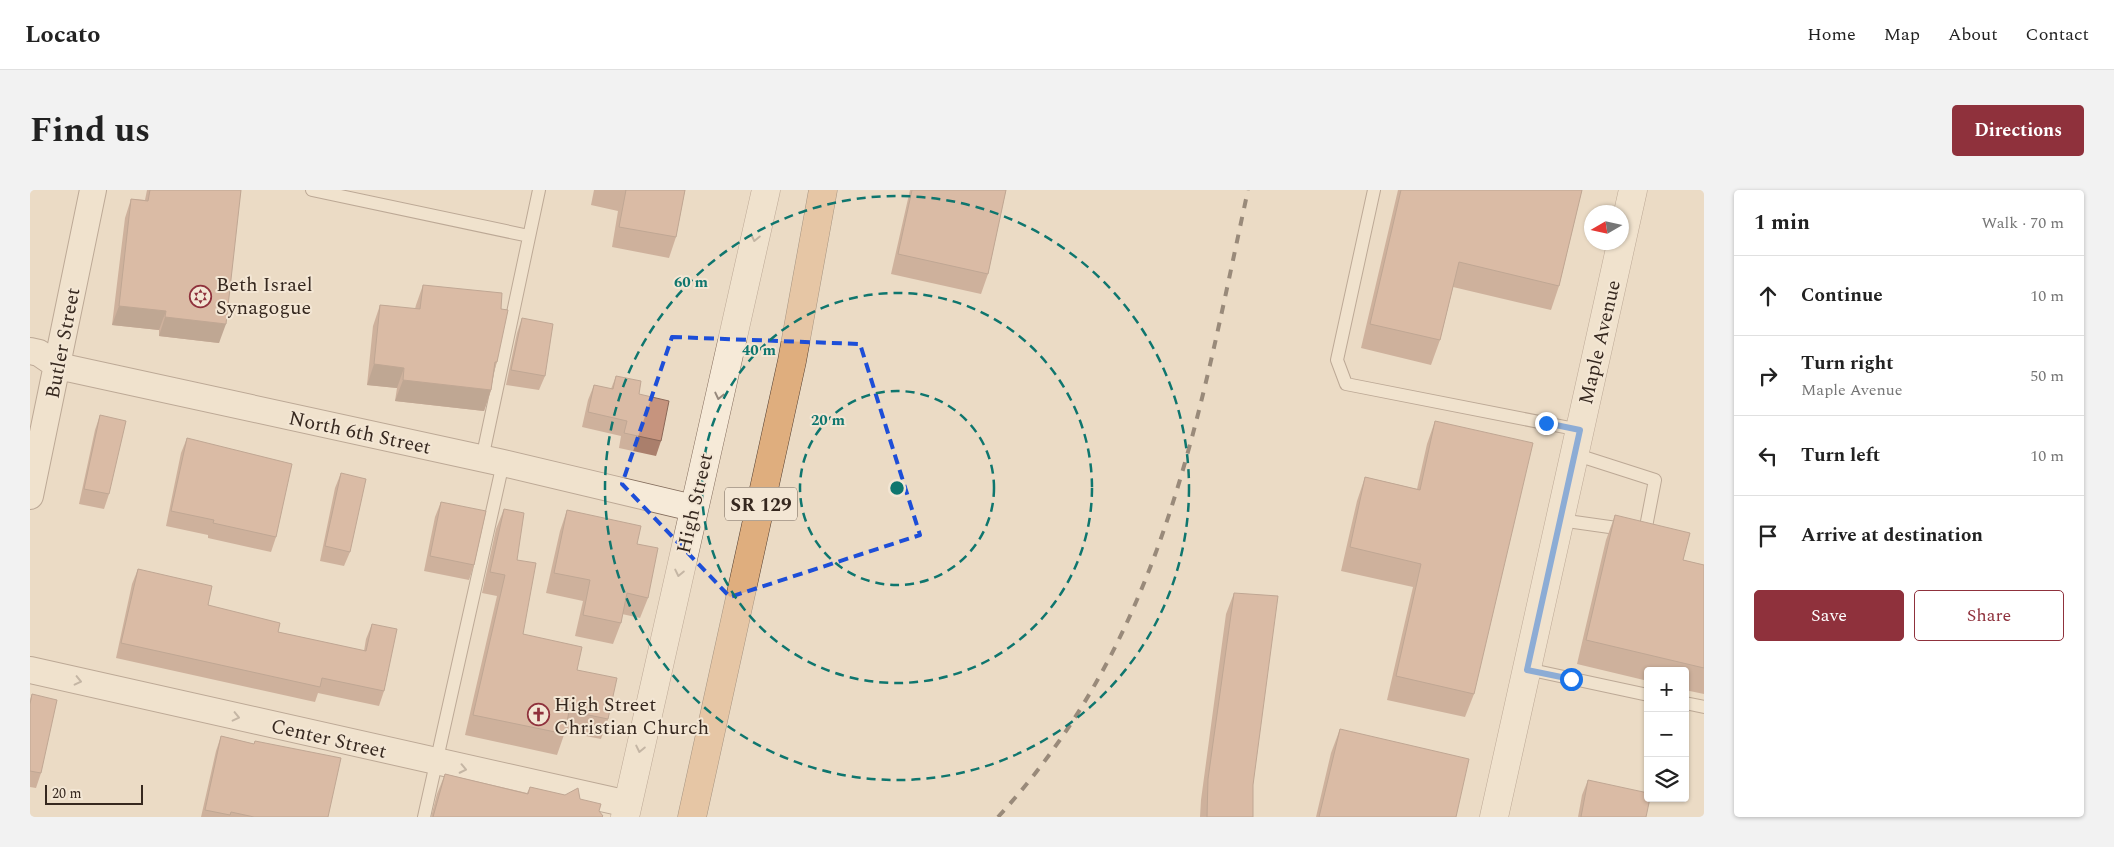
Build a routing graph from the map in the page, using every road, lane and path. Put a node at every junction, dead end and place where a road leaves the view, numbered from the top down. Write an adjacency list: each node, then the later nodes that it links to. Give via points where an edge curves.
1 (93, 190): 10 (street, Butler Street)
2 (312, 190): 8 (lane)
3 (539, 190): 8 (lane)
4 (766, 190): 14 (street, High Street, one-way to 14)
5 (823, 190): 24 (highway, SR 129, via 792,361)
6 (1374, 190): 11 (lane, via 1337,360 1346,384)
7 (1633, 190): 11 (street, Maple Avenue)
8 (529, 236): 12 (lane)
9 (30, 351): 10 (street, North 6th Street)
10 (58, 366): 12 (street, North 6th Street); 13 (street, Butler Street)
11 (1577, 442): 15 (street, Maple Avenue); 15 (lane, via 1655,480 1645,532)
12 (492, 461): 14 (street, North 6th Street); 21 (lane)
13 (30, 496)
14 (693, 508): 22 (street, High Street, one-way to 22)
15 (1560, 520): 17 (street, Maple Avenue)
16 (30, 670): 21 (street, Center Street, one-way to 21)
17 (1527, 670): 18 (lane); 25 (street, Maple Avenue)
18 (1644, 694)
19 (1689, 704): 20 (lane)
20 (1704, 707)
21 (435, 763): 22 (street, Center Street, one-way to 22); 23 (lane)
22 (627, 811)
23 (424, 817)
24 (692, 817)
25 (1494, 817)

